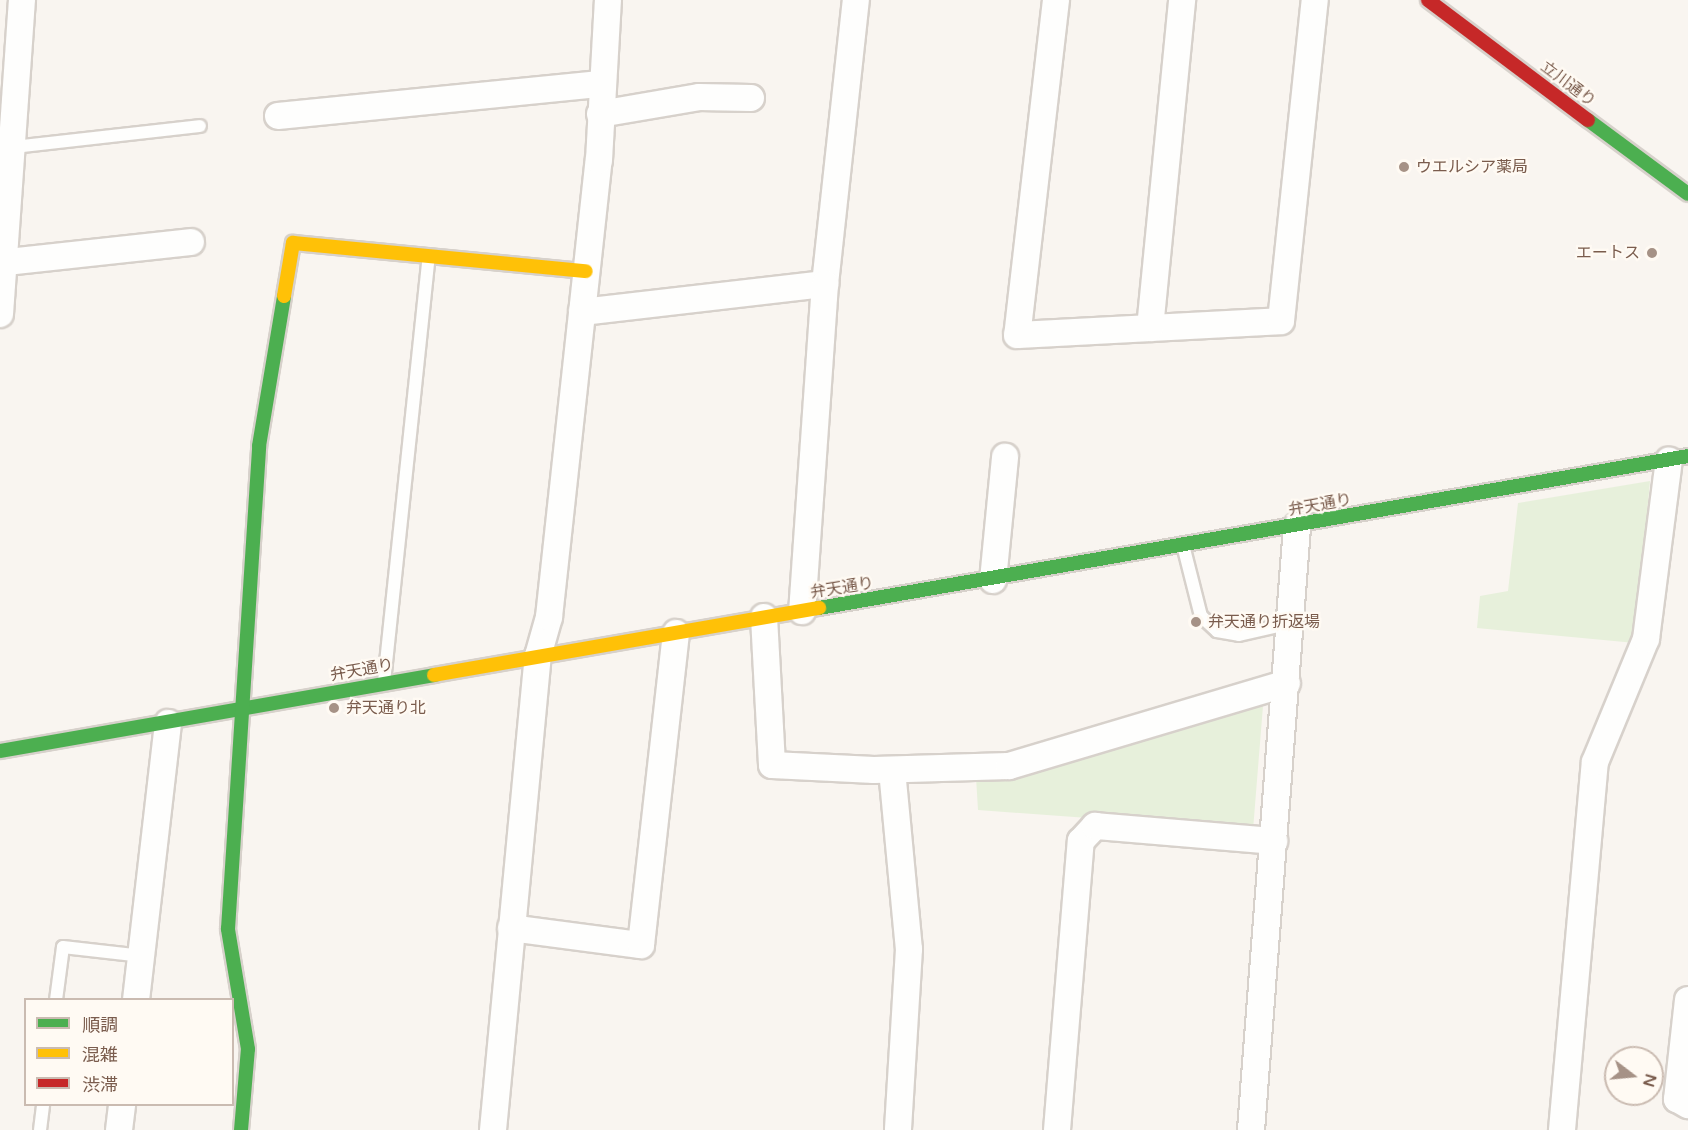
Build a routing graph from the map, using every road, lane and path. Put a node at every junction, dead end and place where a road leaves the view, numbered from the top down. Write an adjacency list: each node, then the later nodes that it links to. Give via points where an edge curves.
1 (22, 0): 10 (street)
2 (608, 0): 8 (street)
3 (856, 0): 20 (street)
4 (1056, 0): 23 (street, via 1017,335)
5 (1182, 0): 23 (street)
6 (1315, 0): 23 (street, via 1281,321)
7 (1428, 0): 15 (street, 立川通り)
8 (600, 84): 11 (street); 12 (street)
9 (751, 98): 11 (street, via 699,97)
10 (7, 114): 14 (street)
11 (600, 114): 19 (street, via 599,160)
12 (278, 116)
13 (200, 126): 14 (lane)
14 (14, 147): 18 (street)
15 (1688, 194)
16 (191, 242): 18 (street)
17 (429, 259): 19 (street); 34 (lane); 36 (street, via 293,243 260,446)
18 (7, 262): 21 (street)
19 (586, 271): 22 (street)
20 (825, 284): 22 (street); 29 (street)
21 (1, 301)
22 (582, 312): 33 (street, via 549,617)
23 (1150, 328)
24 (1005, 457): 28 (street)
25 (1678, 458): 26 (street, 弁天通り); 56 (street, via 1646,639 1595,762)
26 (1297, 526): 27 (street, 弁天通り); 31 (street)
27 (1183, 543): 28 (street, 弁天通り); 31 (lane, via 1201,616 1217,631 1239,635)
28 (993, 580): 29 (street, 弁天通り)
29 (802, 611): 30 (street, 弁天通り)
30 (764, 618): 32 (street, 弁天通り); 39 (street, via 772,765)
31 (1293, 623): 35 (street)
32 (676, 633): 33 (street, 弁天通り); 41 (street, via 641,945)
33 (538, 656): 34 (street, 弁天通り); 41 (street)
34 (384, 683): 36 (street, 弁天通り)
35 (1287, 683): 39 (street, via 1009,766); 40 (street)
36 (242, 708): 37 (street, 弁天通り); 51 (street, via 228,929 248,1049)
37 (168, 723): 38 (street, 弁天通り); 42 (street)
38 (0, 751)
39 (892, 770): 53 (street, via 909,949)
40 (1274, 841): 54 (street, via 1095,826 1081,840); 55 (street)
41 (511, 928): 52 (street)
42 (142, 956): 43 (lane, via 63,947); 44 (street)
43 (56, 998)
44 (136, 998)
45 (1688, 1000): 46 (street, via 1677,1099)
46 (1688, 1105)
47 (43, 1106): 49 (lane)
48 (122, 1106): 50 (street)
49 (40, 1130)
50 (119, 1130)
51 (241, 1130)
52 (493, 1130)
53 (898, 1130)
54 (1057, 1130)
55 (1251, 1130)
56 (1562, 1130)

